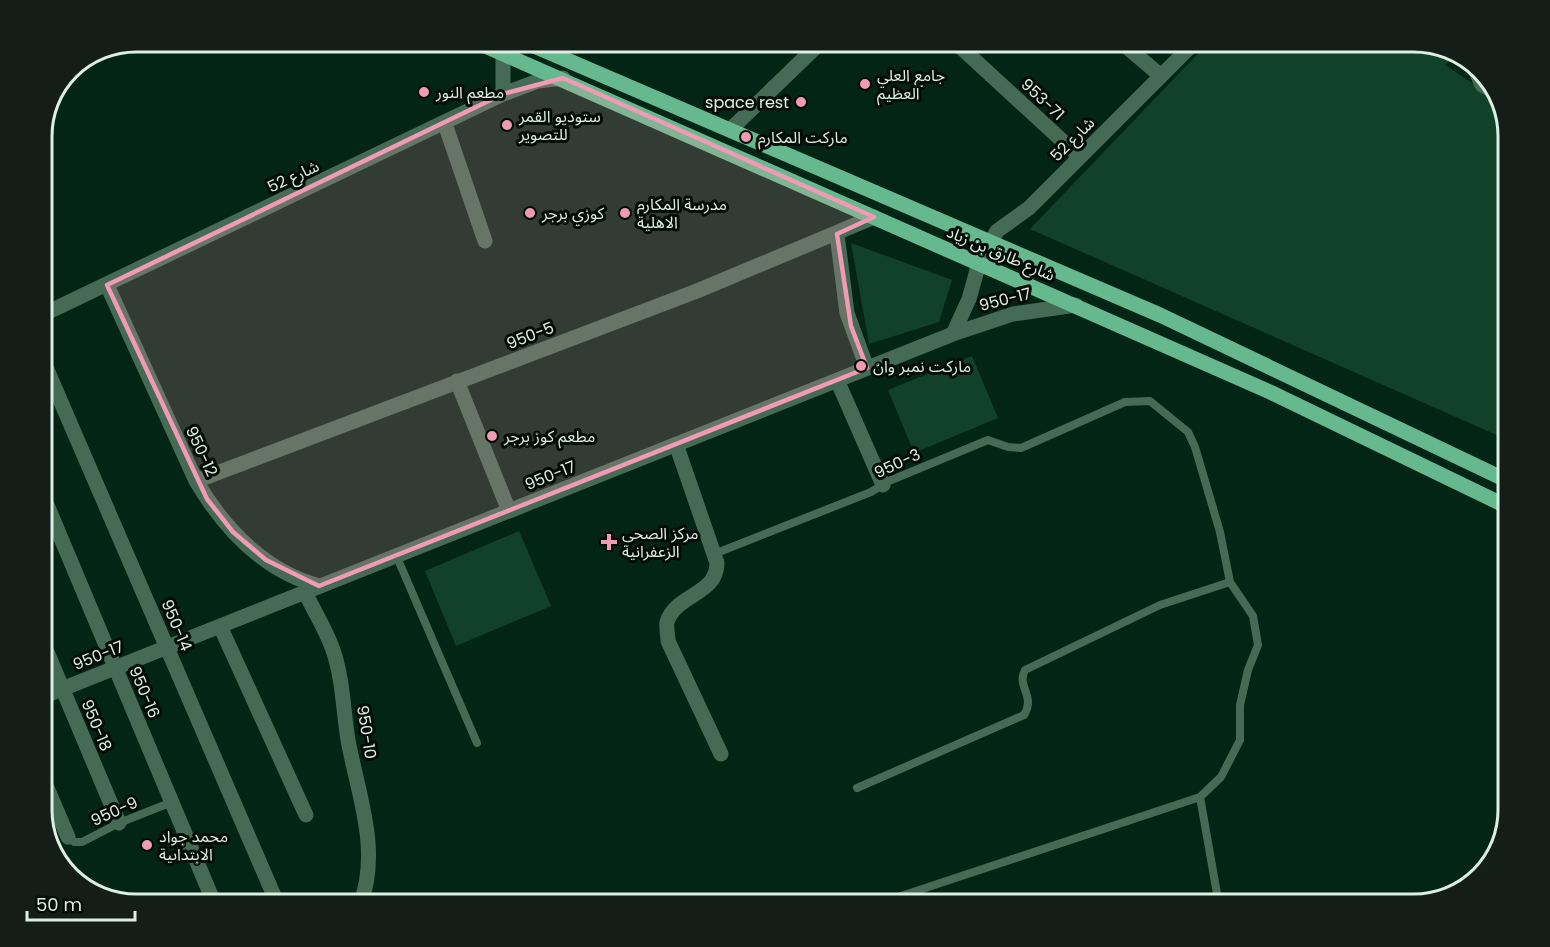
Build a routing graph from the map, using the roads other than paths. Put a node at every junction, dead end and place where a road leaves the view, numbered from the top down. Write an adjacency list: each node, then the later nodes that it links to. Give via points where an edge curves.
1 (548, 52): 11 (main road, شارع طارق بن زياد)
2 (811, 52): 11 (street)
3 (966, 52): 12 (street, 953-71)
4 (1133, 52): 7 (street)
5 (1185, 52): 7 (street, شارع 52)
6 (503, 53): 8 (main road, شارع طارق بن زياد); 9 (street)
7 (1161, 76): 12 (street, شارع 52)
8 (563, 78): 9 (street, شارع 52, via 538,81); 13 (main road, شارع طارق بن زياد)
9 (503, 94): 10 (street, شارع 52)
10 (445, 124): 15 (street); 18 (street, شارع 52)
11 (730, 130): 16 (main road, شارع طارق بن زياد)
12 (1080, 157): 16 (street, شارع 52, via 1029,208 997,231)
13 (874, 217): 14 (street, 950-5); 17 (main road, شارع طارق بن زياد)
14 (837, 234): 22 (street, via 847,313); 24 (street, 950-5, via 706,288)
15 (485, 241)
16 (991, 241): 17 (street, شارع 52); 27 (main road, شارع طارق بن زياد, via 1160,315)
17 (980, 263): 19 (main road, شارع طارق بن زياد); 21 (street, شارع 52)
18 (106, 285): 20 (street, شارع 52); 28 (street, 950-12)
19 (1076, 305): 21 (street, 950-17, via 1013,314); 30 (main road, شارع طارق بن زياد, via 1270,392)
20 (53, 310)
21 (953, 334): 22 (street, 950-17)
22 (867, 368): 23 (street, 950-17)
23 (837, 380): 26 (street, 950-17); 29 (street)
24 (457, 381): 28 (street, 950-5); 31 (street)
25 (53, 383): 38 (street, 950-14)
26 (676, 444): 31 (street, 950-17); 33 (street)
27 (1498, 476)
28 (196, 481): 36 (street, 950-12, via 219,516 249,547)
29 (883, 485): 33 (lane, 950-3); 35 (lane, 950-3, via 988,440 1021,448 1125,402 1150,401 1188,432 1195,447)
30 (1498, 502)
31 (509, 511): 34 (street, 950-17)
32 (53, 519): 40 (street, 950-16)
33 (714, 554): 44 (street, via 717,573 713,582 677,607 667,623 668,641)
34 (396, 555): 36 (street, 950-17); 43 (lane)
35 (1230, 582): 45 (lane, via 1160,605 1025,670 1023,684 1029,700 1024,715); 46 (lane, via 1253,616 1258,645 1240,705 1240,740 1221,777)
36 (312, 589): 37 (street, 950-17); 56 (street, 950-10, via 342,683 348,738 369,841 369,883)
37 (220, 626): 38 (street, 950-17); 50 (street)
38 (167, 647): 40 (street, 950-17); 55 (street, 950-14)
39 (53, 665): 41 (street, 950-18)
40 (116, 667): 41 (street, 950-17); 48 (street, 950-16)
41 (63, 688): 42 (street, 950-17); 52 (street, 950-18)
42 (53, 692)
43 (477, 743)
44 (721, 754)
45 (857, 788)
46 (1200, 797): 57 (lane); 58 (lane)
47 (53, 802): 49 (street)
48 (172, 802): 52 (lane, 950-9); 54 (street, 950-16)
49 (58, 814): 51 (lane); 53 (street)
50 (306, 815)
51 (53, 816)
52 (119, 823): 53 (lane, 950-9, via 82,842)
53 (68, 837)
54 (210, 894)
55 (273, 894)
56 (364, 894)
57 (907, 894)
58 (1217, 894)

